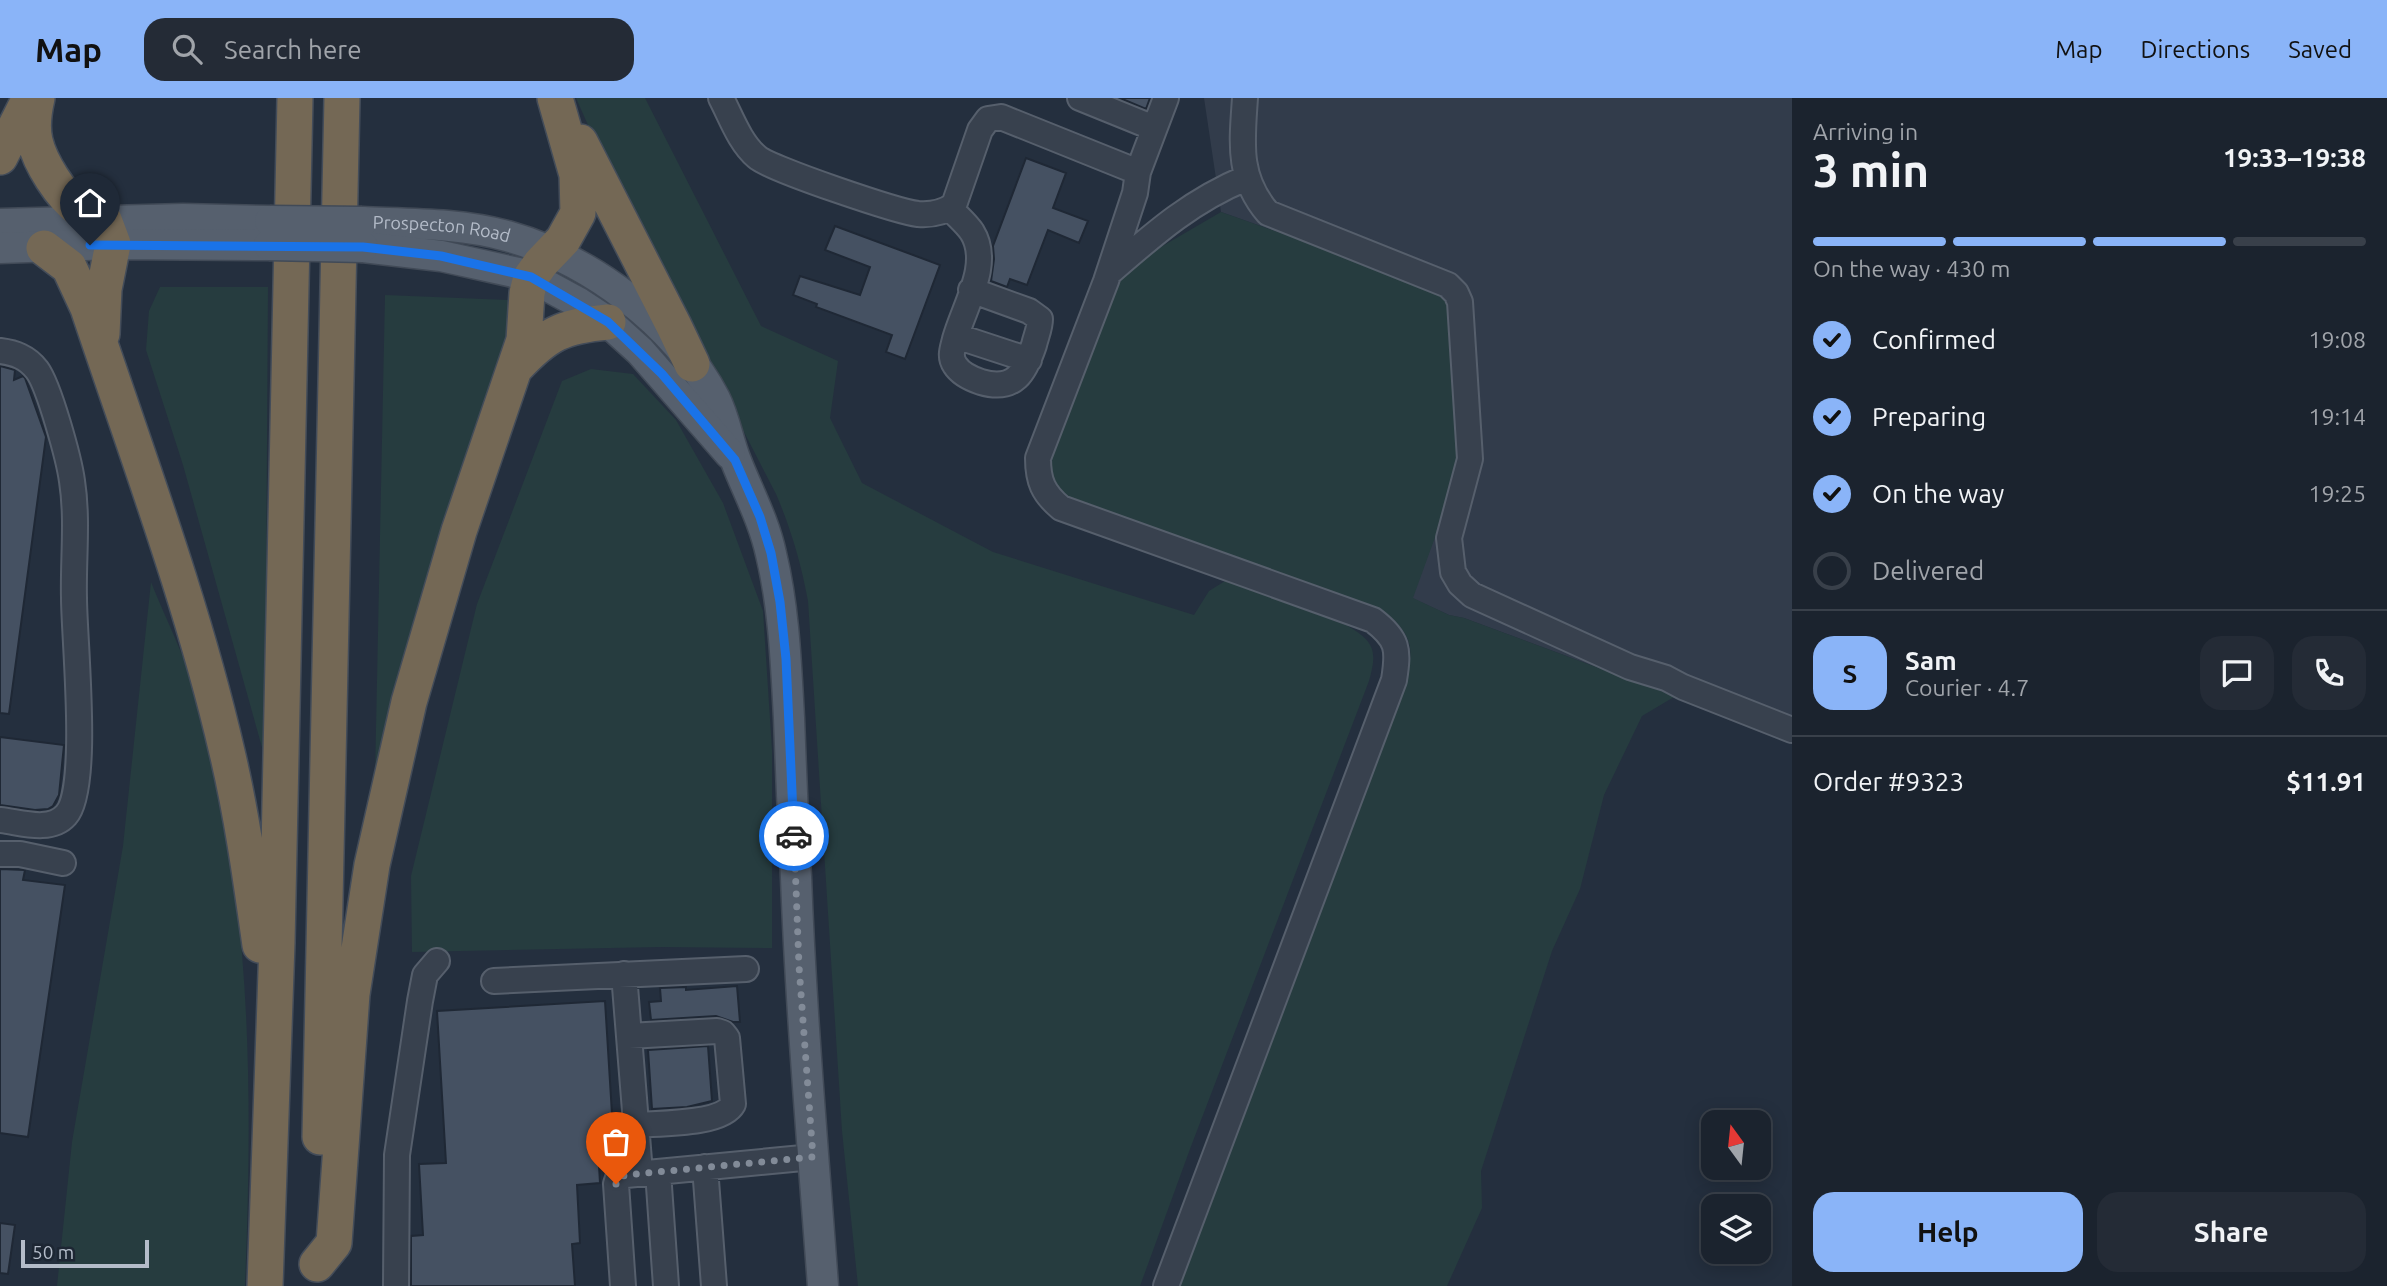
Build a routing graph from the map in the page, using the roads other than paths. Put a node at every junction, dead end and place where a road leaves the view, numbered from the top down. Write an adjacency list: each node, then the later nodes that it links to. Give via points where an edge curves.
1 (30, 98): 11 (highway)
2 (37, 98): 16 (highway, via 34,140 46,170 75,206)
3 (295, 98): 41 (highway)
4 (341, 98): 46 (highway)
5 (557, 98): 20 (highway, via 579,195 572,227); 29 (highway)
6 (721, 98): 14 (lane, via 749,148 765,163 916,214)
7 (1080, 98): 10 (lane)
8 (1166, 98): 10 (lane)
9 (1245, 98): 13 (lane)
10 (1154, 128): 12 (lane)
11 (0, 158)
12 (1138, 172): 14 (lane, via 993,117 981,130 958,198); 21 (lane)
13 (1247, 178): 21 (lane, via 1177,215); 32 (lane, via 1254,197 1268,213 1447,285 1456,293 1462,314 1471,459 1450,538 1453,572 1460,584 1472,595 1630,667)
14 (950, 208): 23 (lane, via 978,245 980,260)
15 (0, 224): 16 (main road, Prospecton Road)
16 (108, 232): 17 (main road, Prospecton Road, bridge); 18 (main road, Prospecton Road); 27 (highway)
17 (362, 235): 20 (main road, Prospecton Road, via 439,225 505,235); 22 (main road, Prospecton Road)
18 (44, 247): 19 (main road, Prospecton Road); 27 (highway, via 74,275)
19 (0, 248)
20 (553, 251): 22 (highway); 29 (main road, Prospecton Road, via 625,296)
21 (1109, 272): 53 (lane, via 1038,458 1047,497 1061,508 1373,620 1388,631 1397,652 1394,680)
22 (531, 277): 24 (main road, Prospecton Road); 30 (highway)
23 (971, 290): 25 (lane); 28 (lane, via 1040,319)
24 (608, 322): 30 (highway, via 551,335); 31 (main road, Prospecton Road, via 662,374)
25 (956, 336): 28 (lane); 28 (lane, via 953,363 977,381 1007,383 1027,368)
26 (0, 351): 33 (lane, via 15,353 38,371 72,478 78,726 74,802 67,814 48,824)
27 (102, 351): 41 (highway, via 196,637 228,753 252,882)
28 (1029, 360)
29 (692, 364): 31 (main road, Prospecton Road, via 715,399)
30 (516, 367): 46 (highway, via 455,544 409,702 378,838 352,994 334,1243)
31 (735, 460): 43 (main road, Prospecton Road, via 760,517 780,602)
32 (1792, 730)
33 (0, 820)
34 (0, 854): 35 (lane)
35 (64, 863)
36 (438, 961): 48 (lane, via 425,975 397,1155)
37 (746, 969): 38 (lane)
38 (624, 974): 39 (lane); 40 (lane)
39 (494, 981)
40 (629, 1037): 42 (lane); 42 (lane, via 723,1033 730,1065 733,1104 729,1111 714,1118)
41 (273, 1048): 47 (highway)
42 (636, 1125): 45 (lane)
43 (813, 1157): 44 (lane); 52 (main road, Prospecton Road)
44 (705, 1167): 45 (lane); 51 (lane)
45 (649, 1172): 49 (lane, via 622,1176 616,1184); 50 (lane)
46 (317, 1275)
47 (265, 1286)
48 (396, 1286)
49 (623, 1286)
50 (666, 1286)
51 (714, 1286)
52 (823, 1286)
53 (1166, 1286)

